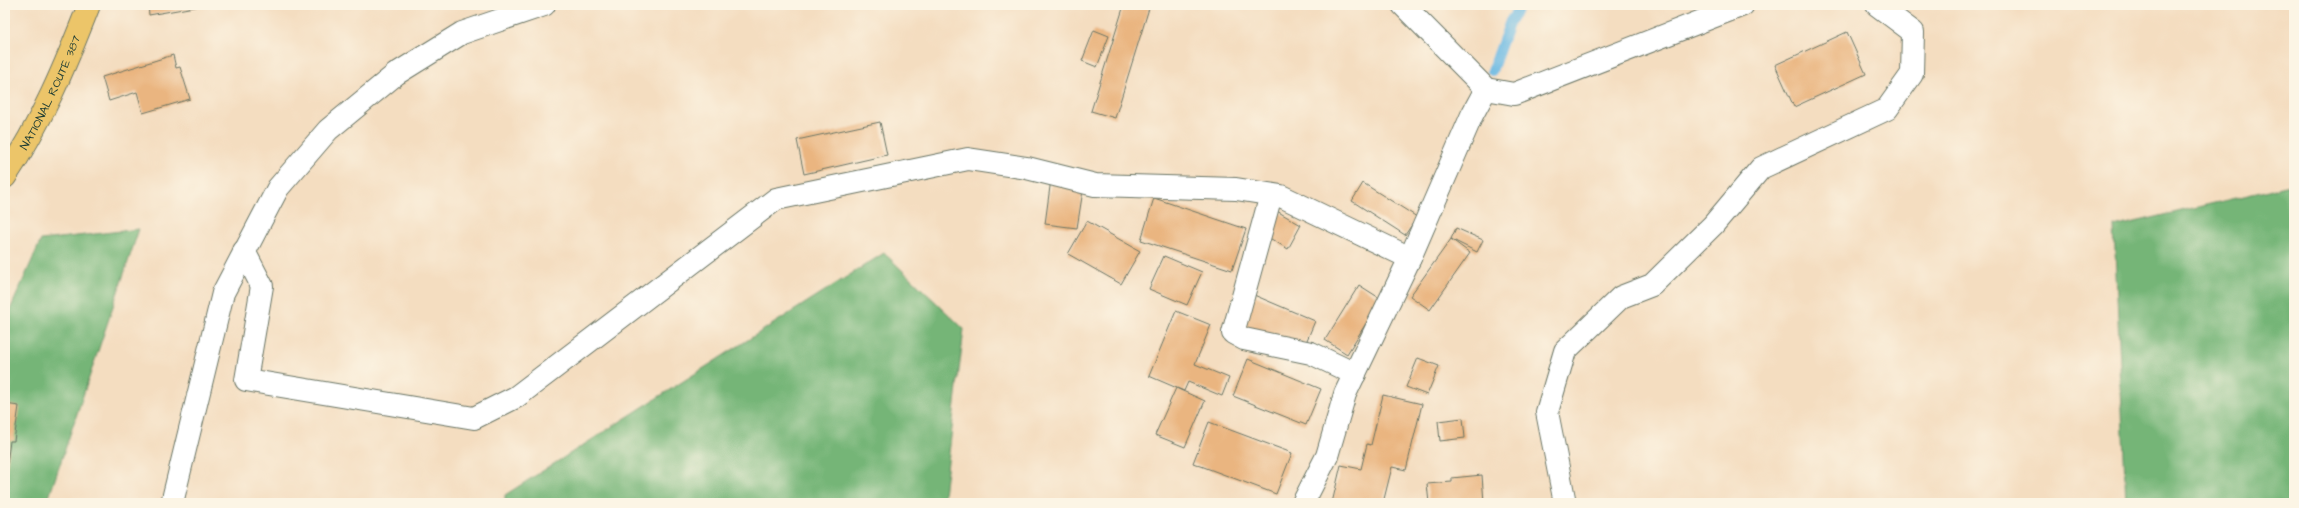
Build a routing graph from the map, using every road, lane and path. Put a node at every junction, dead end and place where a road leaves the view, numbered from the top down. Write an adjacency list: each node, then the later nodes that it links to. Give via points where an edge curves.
1 (89, 5): 7 (highway, NATIONAL ROUTE 387, via 28,143)
2 (544, 5): 9 (street, via 462,33 396,74 328,130 283,182)
3 (1403, 5): 6 (street)
4 (1743, 5): 6 (street, via 1514,94)
5 (1877, 5): 14 (street, via 1913,32 1912,74 1887,109 1761,168 1713,225 1652,285 1622,297 1565,351 1547,412)
6 (1486, 90): 10 (street, via 1472,115)
7 (5, 177)
8 (1272, 195): 9 (street, via 1236,189 1094,185 1027,168 968,159 776,199 516,397 474,418 246,380 262,286); 10 (street, via 1281,196); 11 (street, via 1233,334 1244,340 1311,353)
9 (244, 251): 12 (street, via 223,293)
10 (1410, 258): 11 (street)
11 (1355, 374): 13 (street, via 1345,394 1327,456)
12 (172, 503)
13 (1303, 503)
14 (1565, 503)

